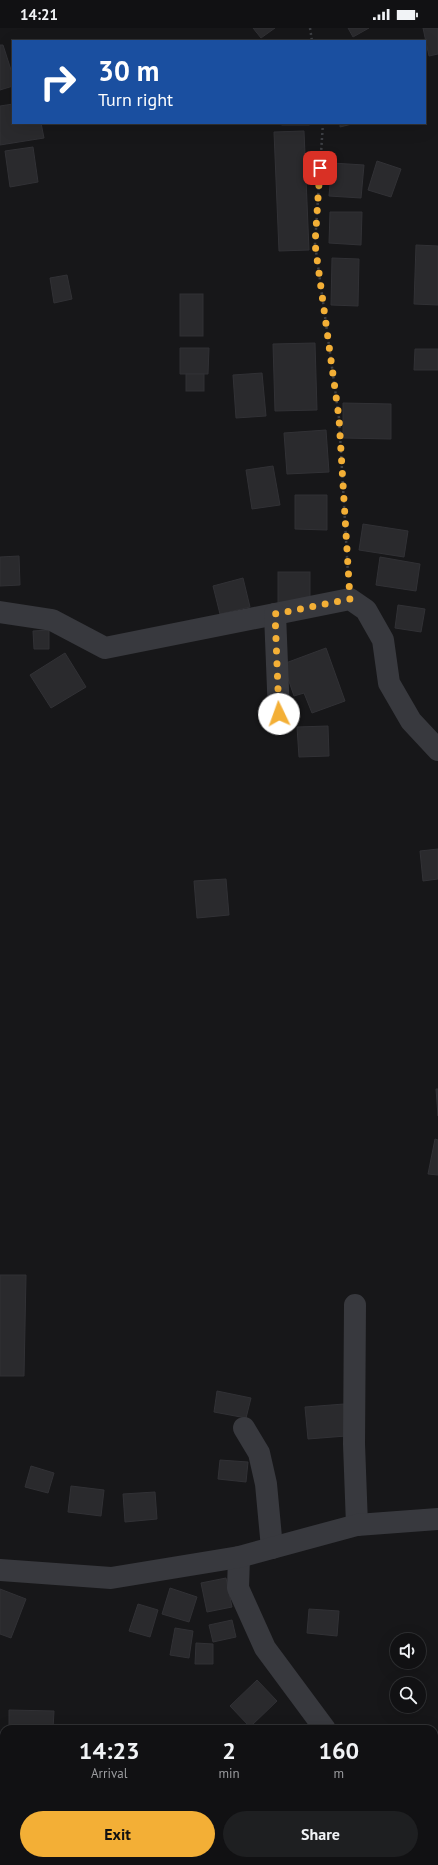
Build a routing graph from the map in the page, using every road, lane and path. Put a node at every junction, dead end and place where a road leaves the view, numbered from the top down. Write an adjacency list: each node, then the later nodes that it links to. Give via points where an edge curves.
1 (310, 28): 2 (path)
2 (312, 40)
3 (323, 124): 4 (path, via 315,244 339,418)
4 (350, 599): 6 (street); 8 (street, via 366,610 383,640 389,683 411,721)
5 (0, 612): 6 (street, via 52,620 105,648)
6 (275, 614): 7 (street)
7 (279, 714)
8 (438, 750)
9 (355, 1305): 12 (street, via 354,1444)
10 (244, 1428): 13 (street, via 259,1453 266,1484)
11 (438, 1519): 12 (street)
12 (357, 1525): 13 (street)
13 (272, 1548): 14 (street)
14 (239, 1557): 15 (street, via 111,1578); 16 (street, via 238,1588 265,1648)
15 (0, 1570)
16 (322, 1725)

